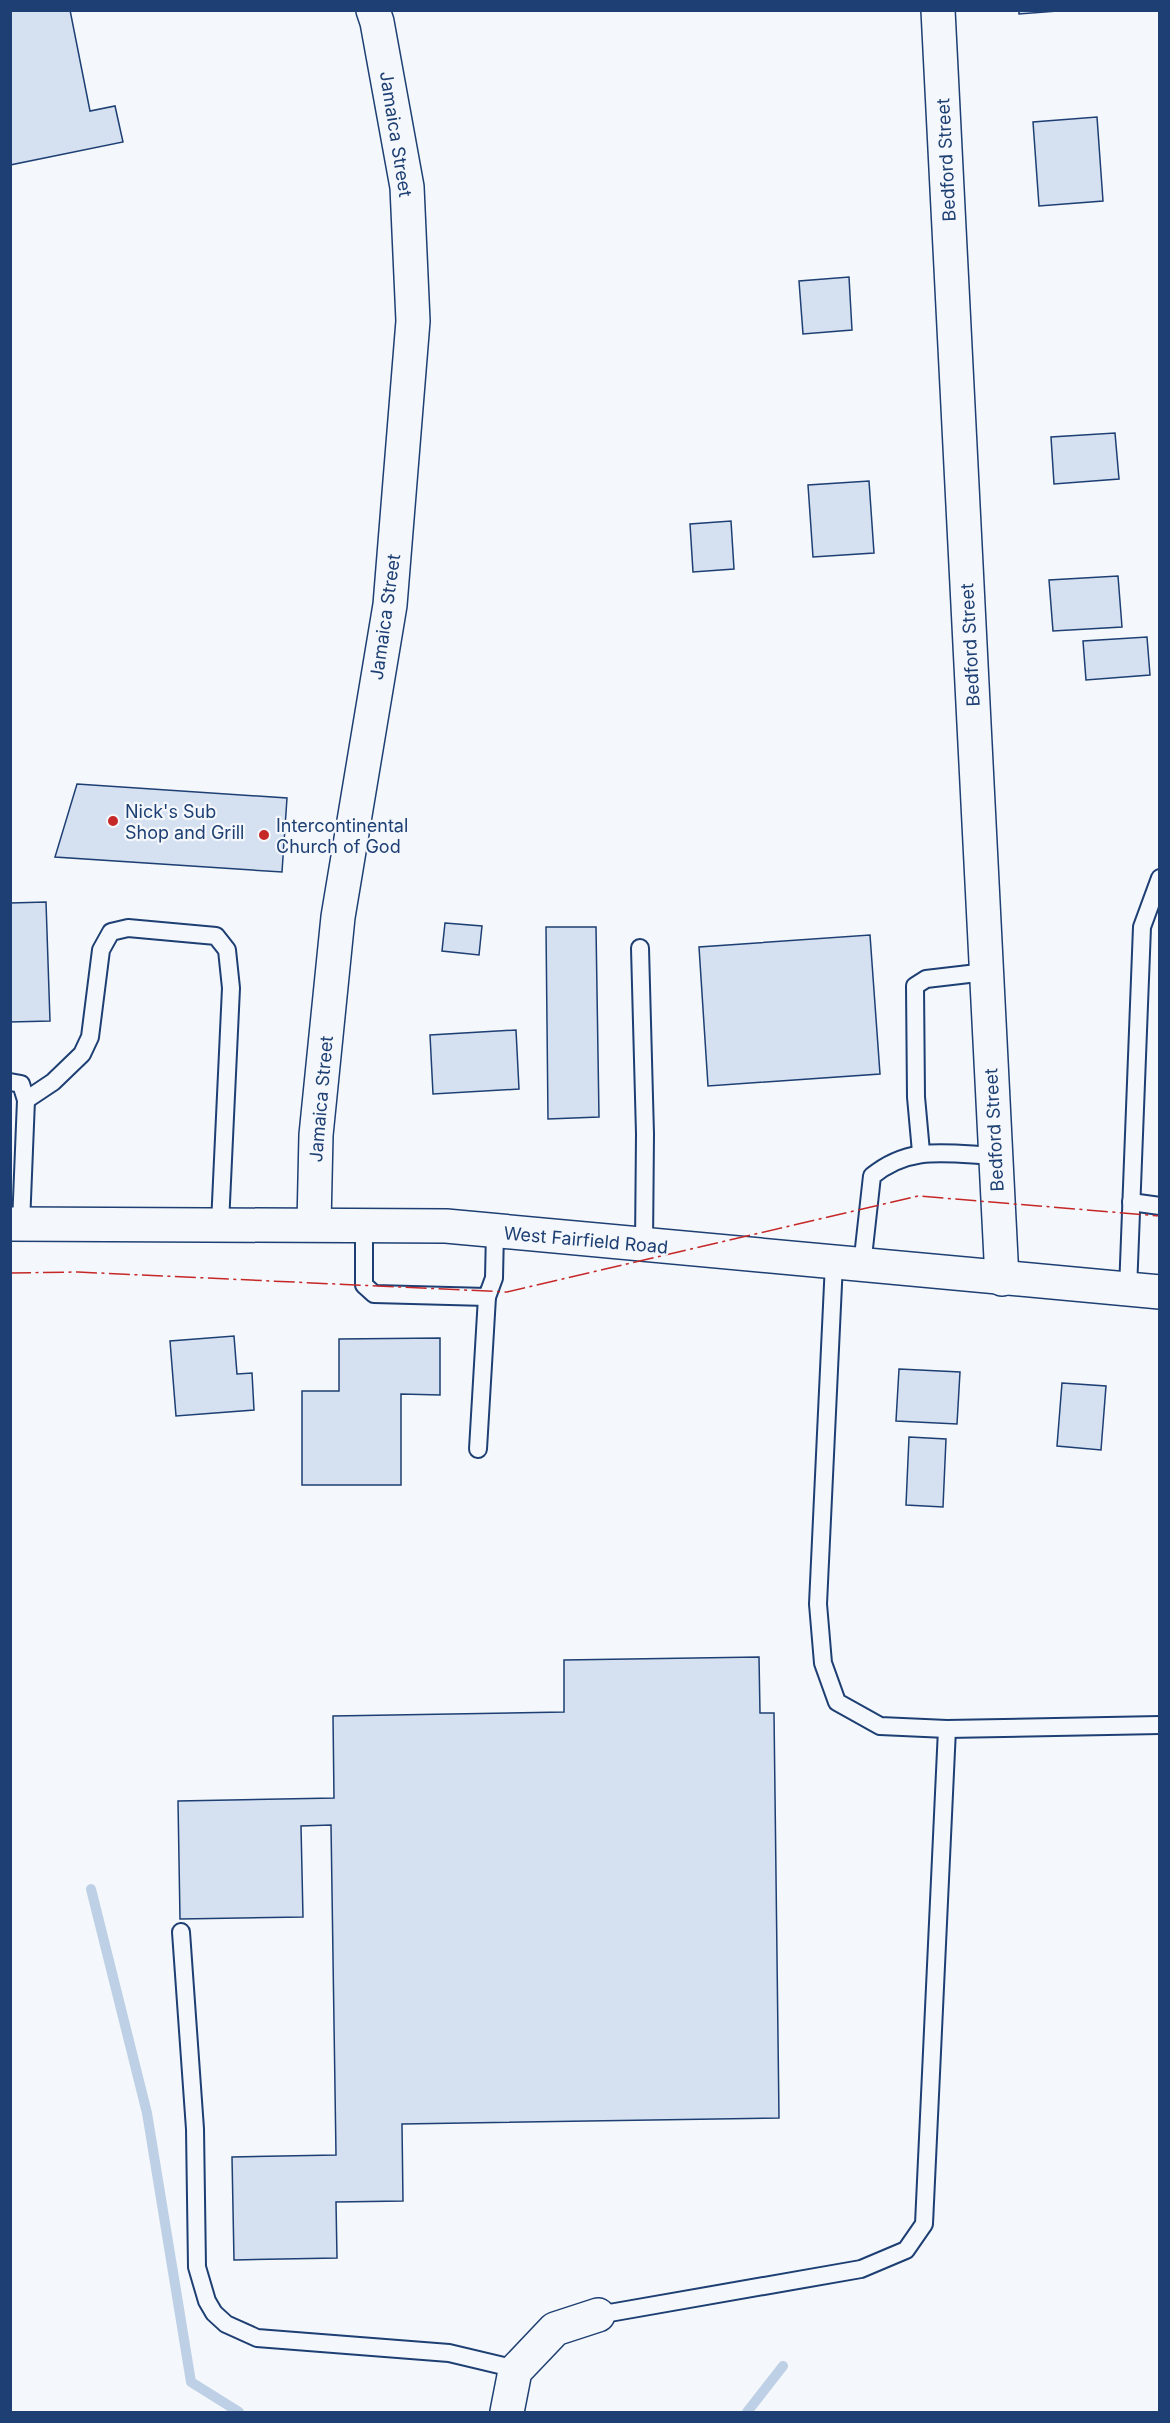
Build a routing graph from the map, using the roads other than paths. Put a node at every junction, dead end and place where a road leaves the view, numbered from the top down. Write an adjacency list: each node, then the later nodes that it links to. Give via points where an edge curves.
1 (373, 10): 14 (street, Jamaica Street, via 407,187 413,321 390,605 338,917 316,1135)
2 (938, 10): 5 (street, Bedford Street)
3 (1160, 878): 10 (lane, via 1142,927)
4 (640, 948): 17 (lane)
5 (986, 972): 8 (lane, via 926,979 915,986); 9 (street, Bedford Street)
6 (10, 1082): 7 (lane, via 21,1084)
7 (26, 1100): 12 (lane); 13 (lane, via 53,1082 81,1054 90,1037 101,950 111,932 128,928 216,936 227,950 231,988)
8 (921, 1152): 9 (lane); 18 (lane, via 886,1165 872,1176)
9 (996, 1156): 19 (street, Bedford Street)
10 (1131, 1202): 11 (lane); 20 (lane)
11 (1160, 1206)
12 (16, 1224): 13 (street, West Fairfield Road)
13 (220, 1224): 14 (street, West Fairfield Road)
14 (314, 1224): 15 (street, West Fairfield Road)
15 (364, 1225): 16 (street, West Fairfield Road); 21 (lane, via 364,1284 374,1294)
16 (495, 1231): 17 (street, West Fairfield Road); 21 (lane, via 494,1278)
17 (644, 1245): 18 (street, West Fairfield Road)
18 (848, 1265): 19 (street, West Fairfield Road); 24 (lane, via 818,1604 823,1663 837,1702 880,1726)
19 (1002, 1279): 20 (street, West Fairfield Road)
20 (1144, 1291)
21 (487, 1297): 22 (lane)
22 (478, 1449)
23 (1160, 1725): 24 (lane)
24 (947, 1730): 26 (lane, via 924,2224 906,2250 861,2269)
25 (181, 1932): 27 (lane, via 195,2129 197,2267 214,2313 226,2324 257,2338 449,2352)
26 (598, 2315): 27 (street, via 555,2329)
27 (516, 2369): 28 (street)
28 (507, 2412)

